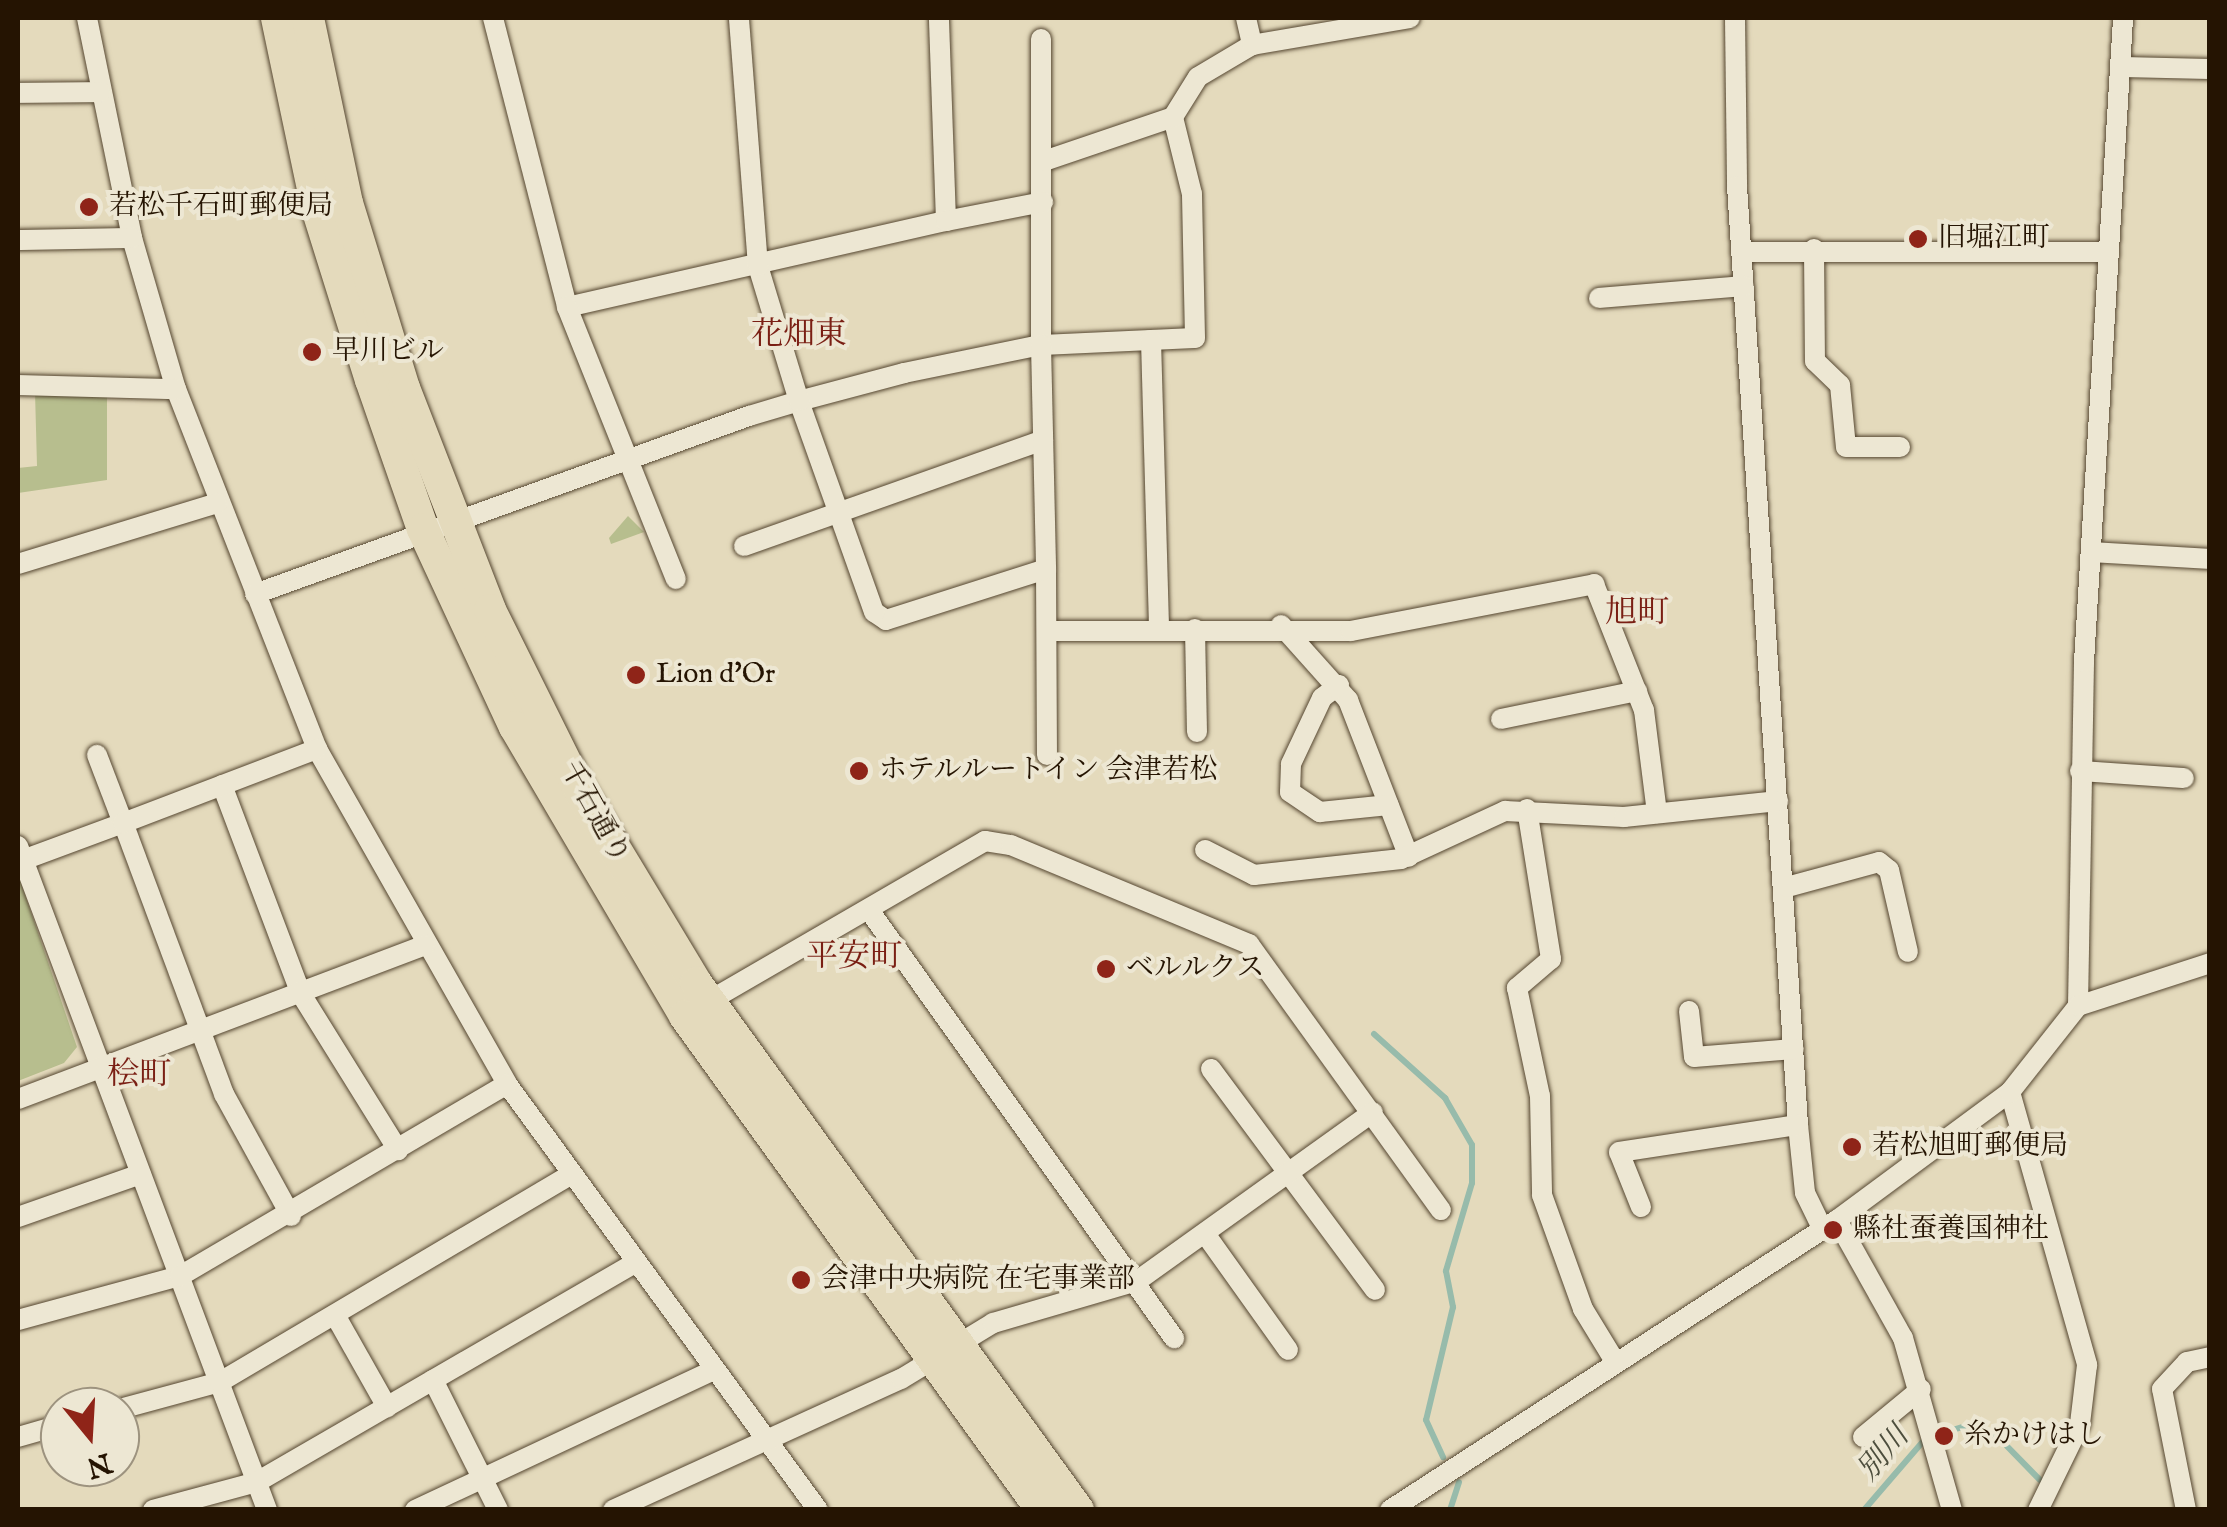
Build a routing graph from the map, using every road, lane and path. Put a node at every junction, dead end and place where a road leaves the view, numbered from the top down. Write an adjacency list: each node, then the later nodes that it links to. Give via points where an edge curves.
1 (87, 18): 15 (street)
2 (276, 18): 40 (main road, 千石通り, via 316,208)
3 (308, 18): 40 (main road, 千石通り, via 347,203)
4 (493, 18): 29 (street)
5 (738, 18): 26 (street)
6 (939, 18): 20 (street)
7 (1246, 18): 12 (street)
8 (1410, 18): 12 (street)
9 (1735, 18): 24 (street)
10 (2123, 18): 13 (street)
11 (1041, 39): 18 (street)
12 (1252, 45): 17 (street, via 1198,77)
13 (2122, 67): 14 (street); 25 (street)
14 (2210, 69)
15 (100, 92): 16 (street); 21 (street)
16 (18, 93)
17 (1173, 117): 18 (street); 30 (street, via 1192,194 1196,338)
18 (1044, 162): 19 (street)
19 (1042, 202): 20 (street); 31 (street)
20 (946, 221): 26 (street)
21 (132, 238): 22 (street); 33 (street)
22 (18, 240)
23 (1814, 248): 24 (street); 25 (street); 36 (street, via 1814,361 1840,385 1846,447)
24 (1743, 252): 27 (street)
25 (2108, 252): 42 (street)
26 (758, 266): 29 (street); 34 (street)
27 (1744, 286): 28 (street); 62 (street)
28 (1599, 298)
29 (568, 307): 37 (street)
30 (1151, 340): 31 (street); 49 (street)
31 (1041, 345): 34 (street); 35 (street)
32 (18, 385): 33 (street)
33 (176, 389): 38 (street)
34 (799, 401): 37 (street); 39 (street)
35 (1043, 440): 39 (street); 45 (street)
36 (1900, 447)
37 (623, 456): 40 (street); 46 (street)
38 (217, 503): 44 (street); 47 (street)
39 (838, 510): 41 (street); 45 (street, via 874,612 886,620)
40 (437, 524): 47 (street); 76 (main road, 千石通り, via 578,789); 105 (main road, 千石通り, via 514,727 645,956)
41 (744, 546)
42 (2092, 552): 43 (street); 59 (street)
43 (2210, 559)
44 (18, 564)
45 (1046, 569): 51 (street)
46 (676, 579)
47 (256, 594): 56 (street)
48 (1281, 625): 50 (street); 52 (street); 53 (street, via 1351,631 1594,584)
49 (1159, 629): 50 (street); 51 (street)
50 (1194, 629): 55 (street)
51 (1048, 631): 58 (street)
52 (1339, 685): 63 (street); 63 (street, via 1322,698 1290,764 1290,792 1320,812)
53 (1637, 691): 54 (street); 65 (street)
54 (1501, 718)
55 (1198, 732)
56 (317, 750): 61 (street); 72 (street)
57 (97, 755): 66 (street)
58 (1047, 755)
59 (2080, 771): 60 (street); 77 (street)
60 (2184, 778)
61 (222, 786): 66 (street); 75 (street)
62 (1778, 802): 65 (street); 70 (street)
63 (1389, 805): 69 (street)
64 (1527, 809): 65 (street); 69 (street, via 1472,821); 108 (street, via 1551,960 1517,988 1540,1096 1542,1195 1582,1309)
65 (1657, 813)
66 (123, 823): 68 (street); 79 (street)
67 (1204, 850): 69 (street, via 1254,875)
68 (20, 853): 81 (street)
69 (1409, 857)
70 (1787, 886): 73 (street, via 1879,862 1889,870); 80 (street)
71 (869, 910): 76 (street); 86 (street, via 985,840 1062,865 1249,944); 100 (street)
72 (425, 946): 75 (street); 83 (street)
73 (1908, 952)
74 (2210, 963): 77 (street)
75 (301, 994): 79 (street); 88 (street)
76 (709, 1001): 105 (main road, 千石通り)
77 (2078, 1006): 84 (street)
78 (1689, 1011): 80 (street, via 1694,1057)
79 (200, 1032): 81 (street); 94 (street)
80 (1794, 1049): 87 (street)
81 (100, 1068): 85 (street); 90 (street)
82 (1211, 1069): 89 (street)
83 (507, 1084): 88 (street); 91 (street)
84 (2010, 1092): 96 (street); 119 (street, via 2088,1364 2080,1424)
85 (18, 1100)
86 (1373, 1112): 89 (street); 93 (street)
87 (1798, 1125): 92 (street, via 1620,1152); 96 (street, via 1804,1193)
88 (398, 1150): 94 (street)
89 (1290, 1173): 97 (street); 101 (street)
90 (141, 1174): 95 (street); 99 (street)
91 (572, 1174): 98 (street); 102 (street)
92 (1640, 1207)
93 (1441, 1210)
94 (291, 1216): 99 (street)
95 (18, 1217)
96 (1830, 1224): 108 (street); 112 (street)
97 (1206, 1235): 100 (street); 106 (street)
98 (636, 1262): 109 (street); 110 (street)
99 (180, 1276): 103 (street); 111 (street)
100 (1137, 1281): 104 (street); 105 (street)
101 (1375, 1290)
102 (335, 1315): 111 (street); 114 (street)
103 (18, 1320)
104 (1174, 1338)
105 (943, 1350): 116 (street); 126 (main road, 千石通り); 127 (main road, 千石通り)
106 (1288, 1350)
107 (2210, 1357): 130 (street, via 2187,1362 2162,1389)
108 (1616, 1364): 128 (street)
109 (714, 1370): 116 (street); 117 (street)
110 (433, 1380): 114 (street); 117 (street)
111 (220, 1382): 113 (street); 118 (street)
112 (1924, 1397): 115 (street); 129 (street)
113 (140, 1404)
114 (387, 1407): 118 (street)
115 (1863, 1437)
116 (765, 1440): 120 (street); 125 (street)
117 (482, 1478): 123 (street); 124 (street)
118 (257, 1482): 121 (street); 122 (street)
119 (2046, 1508)
120 (614, 1509)
121 (153, 1510)
122 (267, 1510)
123 (414, 1510)
124 (498, 1510)
125 (818, 1510)
126 (1042, 1510)
127 (1078, 1510)
128 (1390, 1510)
129 (1952, 1510)
130 (2186, 1510)

